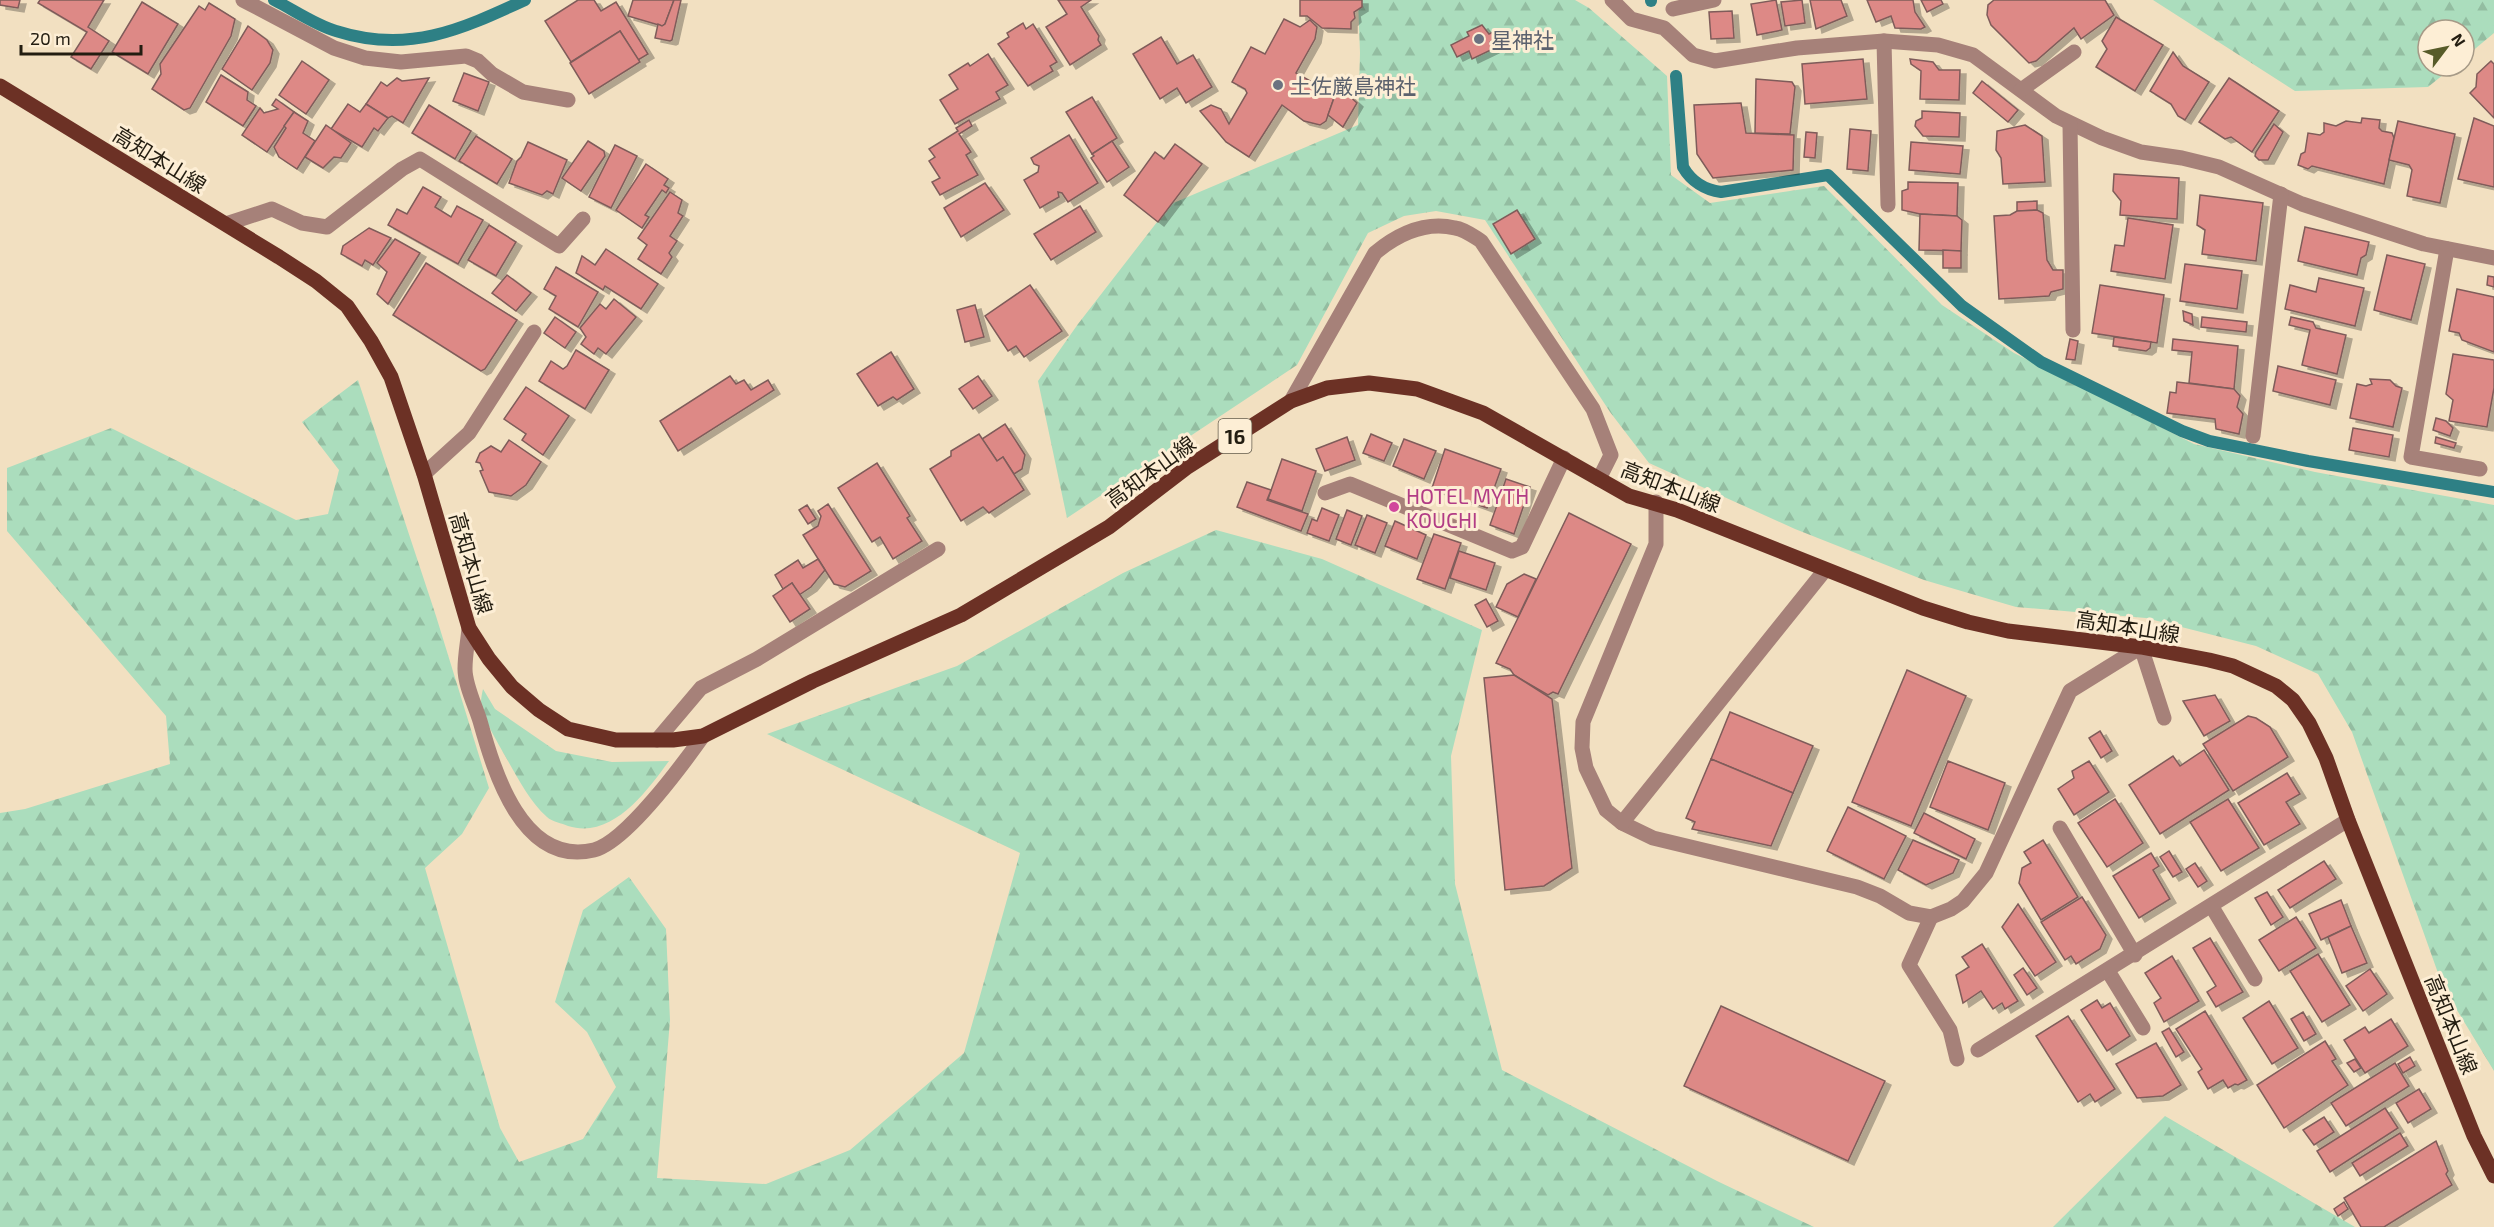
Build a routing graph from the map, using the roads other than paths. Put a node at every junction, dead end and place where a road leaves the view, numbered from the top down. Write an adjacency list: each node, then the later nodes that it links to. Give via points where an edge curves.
1 (243, 0): 10 (street, via 334,48 364,58 401,62 466,56 478,60 523,92)
2 (1612, 0): 5 (street, via 1630,19 1664,28)
3 (1714, 0): 4 (street)
4 (1673, 5): 5 (street)
5 (1675, 39): 6 (street, via 1693,55 1715,61 1797,48)
6 (1884, 41): 9 (street, via 1938,45 1973,55); 13 (street)
7 (2074, 52): 9 (street)
8 (0, 86): 15 (main road, 高知本山線 / 16)
9 (2021, 90): 11 (street)
10 (568, 100)
11 (2070, 124): 12 (street, via 2140,152 2219,167); 18 (street)
12 (2281, 194): 16 (street); 21 (street)
13 (1888, 205)
14 (583, 219): 15 (street, via 560,246 420,159 327,227 302,223 272,209)
15 (226, 224): 24 (main road, 高知本山線 / 16, via 316,281 347,306 391,377)
16 (2447, 249): 17 (street); 23 (street, via 2411,457)
17 (2494, 258)
18 (2073, 330)
19 (534, 332): 24 (street, via 470,433)
20 (1291, 401): 22 (main road, 高知本山線 / 16, via 1327,388 1369,383 1417,389 1483,413); 25 (street, via 1375,253 1394,238 1424,227 1456,228 1481,241 1593,409 1611,455); 33 (main road, 高知本山線 / 16, via 1186,468 1109,527 961,615 813,681)
21 (2253, 436)
22 (1563, 458): 25 (main road, 高知本山線 / 16); 26 (street, via 1522,547 1512,551 1350,484)
23 (2480, 469)
24 (424, 474): 30 (main road, 高知本山線 / 16)
25 (1599, 479): 27 (main road, 高知本山線 / 16, via 1629,496)
26 (1325, 493)
27 (1656, 502): 29 (main road, 高知本山線 / 16); 36 (street, via 1656,544 1583,722 1582,748 1587,768 1606,810)
28 (938, 549): 34 (street, via 757,659 701,688)
29 (1825, 570): 31 (main road, 高知本山線 / 16, via 1968,622 2007,631); 36 (street)
30 (469, 628): 33 (street, via 465,670 493,766 519,818 546,842 579,853 596,849 615,837 682,766); 34 (main road, 高知本山線 / 16, via 512,687 568,729 616,740)
31 (2140, 648): 32 (street); 35 (main road, 高知本山線 / 16, via 2233,666 2276,686 2293,700 2326,758); 39 (street, via 2070,691 1986,873 1963,901)
32 (2164, 718)
33 (703, 736): 34 (main road, 高知本山線 / 16)
34 (657, 740)
35 (2348, 820): 38 (street); 46 (main road, 高知本山線 / 16, via 2474,1136)
36 (1622, 823): 39 (street, via 1653,838 1857,888 1909,913)
37 (2060, 828): 40 (street)
38 (2212, 906): 40 (street); 42 (street)
39 (1931, 917): 45 (street, via 1909,965 1950,1030)
40 (2135, 955): 41 (street)
41 (2108, 971): 43 (street); 44 (street)
42 (2255, 979)
43 (2143, 1028)
44 (1978, 1050)
45 (1957, 1059)
46 (2494, 1176)

